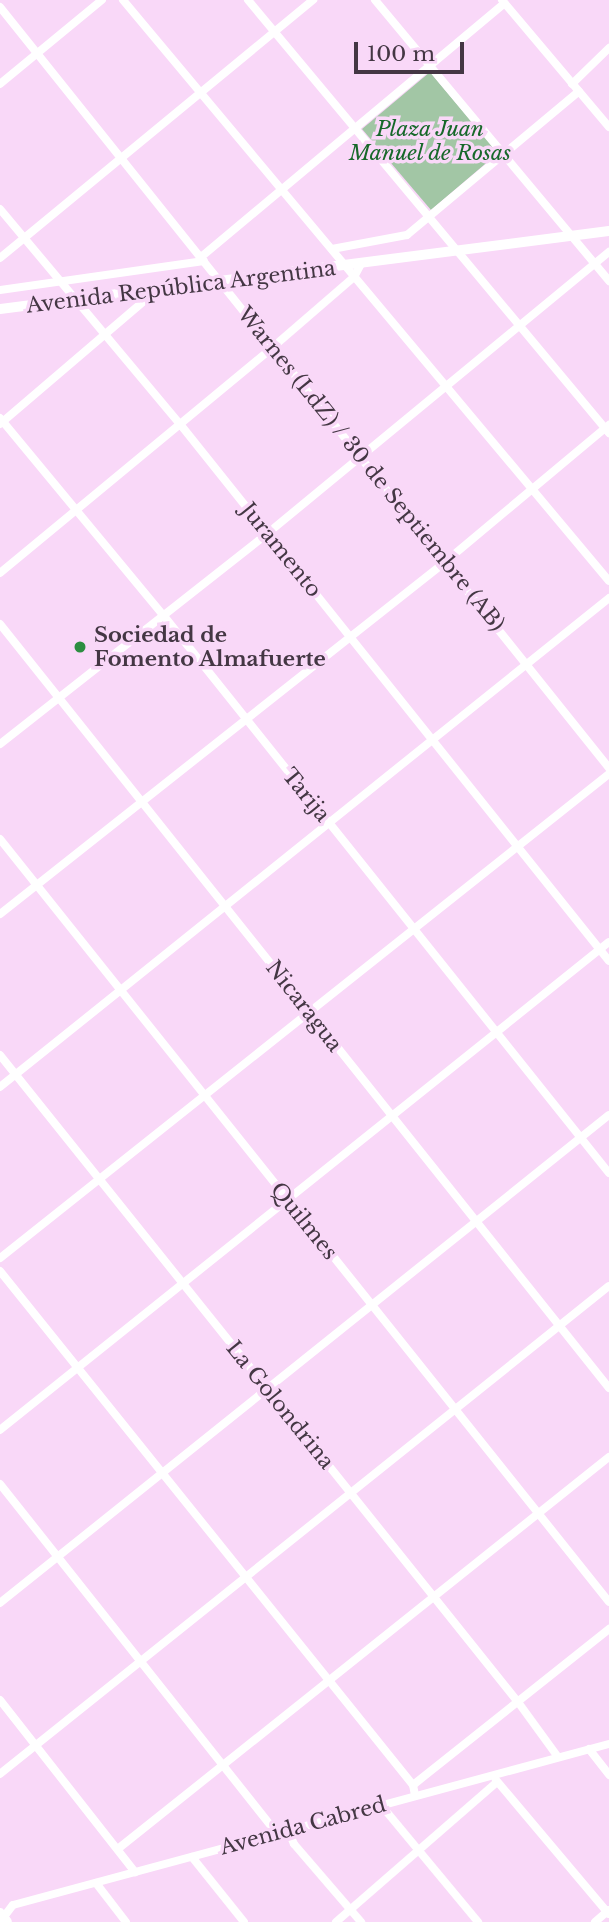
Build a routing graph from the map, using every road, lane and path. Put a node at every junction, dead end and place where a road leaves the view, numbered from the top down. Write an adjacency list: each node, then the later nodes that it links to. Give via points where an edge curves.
1 (102, 0): 10 (street)
2 (123, 0): 15 (street)
3 (248, 0): 8 (street)
4 (313, 0): 8 (street)
5 (374, 0): 11 (street)
6 (503, 2): 11 (street); 12 (street)
7 (0, 7): 10 (street, Warnes (LdZ) / 30 de Septiembre (AB))
8 (275, 32): 15 (street); 17 (street)
9 (609, 48): 12 (street)
10 (37, 54): 13 (street); 19 (street, Warnes (LdZ) / 30 de Septiembre (AB))
11 (430, 68): 17 (street); 18 (street)
12 (572, 83): 14 (street)
13 (0, 85)
14 (579, 91): 16 (street); 18 (street)
15 (202, 94): 19 (street); 20 (street)
16 (609, 127)
17 (357, 128): 20 (street); 22 (street)
18 (504, 154): 22 (street); 24 (street)
19 (121, 158): 25 (street); 30 (street, Warnes (LdZ) / 30 de Septiembre (AB))
20 (283, 190): 26 (street); 30 (street)
21 (0, 209): 25 (street, Juramento)
22 (429, 217): 26 (street, via 403,238); 27 (street)
23 (609, 231): 24 (main road, Avenida República Argentina)
24 (571, 236): 27 (main road, Avenida República Argentina); 32 (street)
25 (24, 238): 29 (street); 37 (street, Juramento)
26 (332, 249): 33 (street)
27 (458, 252): 31 (main road, Avenida República Argentina); 42 (street)
28 (609, 253): 32 (street)
29 (0, 258)
30 (202, 259): 35 (street, Warnes (LdZ) / 30 de Septiembre (AB)); 37 (street, Avenida República Argentina)
31 (361, 264): 33 (main road, Avenida República Argentina); 34 (street, Avenida República Argentina)
32 (595, 264): 36 (street); 42 (street)
33 (346, 267): 34 (street); 35 (main road, Avenida República Argentina)
34 (354, 277): 44 (street); 45 (street)
35 (220, 281): 38 (main road, Avenida República Argentina); 44 (street, Warnes (LdZ) / 30 de Septiembre (AB))
36 (609, 281)
37 (61, 282): 39 (street, Avenida República Argentina); 40 (street, Juramento)
38 (158, 289): 40 (main road, Avenida República Argentina); 43 (street)
39 (0, 290)
40 (76, 299): 41 (main road, Avenida República Argentina); 43 (street, Juramento)
41 (0, 309)
42 (520, 325): 45 (street); 48 (street)
43 (108, 336): 46 (street); 47 (street, Juramento)
44 (273, 347): 47 (street); 49 (street, Warnes (LdZ) / 30 de Septiembre (AB))
45 (446, 387): 49 (street); 50 (street)
46 (1, 422): 51 (street, Tarija)
47 (180, 424): 51 (street); 52 (street, Juramento)
48 (608, 429): 50 (street)
49 (361, 457): 52 (street); 53 (street, Warnes (LdZ) / 30 de Septiembre (AB))
50 (532, 489): 53 (street); 55 (street)
51 (77, 510): 54 (street); 57 (street, Tarija)
52 (268, 533): 57 (street); 59 (street, Juramento)
53 (446, 562): 59 (street); 60 (street, Warnes (LdZ) / 30 de Septiembre (AB))
54 (0, 573)
55 (609, 581)
56 (609, 598): 60 (street)
57 (164, 616): 61 (street); 62 (street, Tarija)
58 (0, 624): 61 (street, Nicaragua)
59 (350, 636): 62 (street); 63 (street, Juramento)
60 (528, 666): 63 (street); 65 (street, Warnes (LdZ) / 30 de Septiembre (AB))
61 (59, 698): 64 (street); 67 (street, Nicaragua)
62 (246, 719): 67 (street); 68 (street, Tarija)
63 (434, 741): 68 (street); 70 (street, Juramento)
64 (0, 744)
65 (607, 761)
66 (609, 774): 70 (street)
67 (141, 802): 71 (street); 72 (street, Nicaragua)
68 (329, 824): 72 (street); 74 (street, Tarija)
69 (0, 839): 71 (street, Quilmes)
70 (518, 845): 74 (street); 76 (street, Juramento)
71 (36, 885): 73 (street); 78 (street, Quilmes)
72 (226, 907): 78 (street); 79 (street, Nicaragua)
73 (0, 914)
74 (413, 929): 79 (street); 80 (street, Tarija)
75 (609, 942): 76 (street)
76 (600, 950): 77 (street, Juramento); 80 (street)
77 (609, 961)
78 (121, 991): 82 (street); 84 (street, Quilmes)
79 (307, 1011): 84 (street); 85 (street, Nicaragua)
80 (497, 1032): 85 (street); 87 (street, Tarija)
81 (0, 1055): 82 (street, La Golondrina)
82 (16, 1074): 83 (street); 89 (street, La Golondrina)
83 (0, 1087)
84 (203, 1095): 89 (street); 90 (street, Quilmes)
85 (391, 1115): 90 (street); 91 (street, Nicaragua)
86 (609, 1115): 87 (street)
87 (581, 1138): 88 (street, Tarija); 91 (street)
88 (609, 1173)
89 (99, 1179): 92 (street); 94 (street, La Golondrina)
90 (286, 1200): 94 (street); 96 (street, Quilmes)
91 (475, 1221): 96 (street); 97 (street, Nicaragua)
92 (0, 1258)
93 (0, 1271): 98 (street)
94 (181, 1282): 98 (street); 99 (street, La Golondrina)
95 (609, 1286): 97 (street)
96 (371, 1303): 99 (street); 101 (street, Quilmes)
97 (560, 1326): 100 (street, Nicaragua); 101 (street)
98 (78, 1367): 102 (street); 104 (street)
99 (267, 1388): 104 (street); 106 (street, La Golondrina)
100 (609, 1388)
101 (454, 1409): 106 (street); 107 (street, Quilmes)
102 (0, 1430)
103 (609, 1457): 107 (street)
104 (163, 1472): 108 (street); 109 (street)
105 (0, 1484): 108 (street)
106 (351, 1492): 109 (street); 110 (street, La Golondrina)
107 (539, 1513): 110 (street); 111 (street, Quilmes)
108 (57, 1556): 112 (street); 114 (street)
109 (246, 1577): 114 (street); 115 (street)
110 (435, 1598): 115 (street); 117 (street, La Golondrina)
111 (609, 1602)
112 (0, 1603)
113 (609, 1629): 117 (street)
114 (141, 1661): 119 (street); 122 (street)
115 (330, 1681): 122 (street); 126 (street)
116 (0, 1700): 119 (street)
117 (518, 1702): 121 (street, La Golondrina); 126 (street)
118 (609, 1744): 120 (street, Avenida Cabred)
119 (36, 1746): 123 (street); 131 (street)
120 (589, 1749): 121 (street, Avenida Cabred); 124 (street)
121 (558, 1757): 125 (street, Avenida Cabred)
122 (225, 1767): 130 (street); 131 (street)
123 (0, 1774)
124 (609, 1775)
125 (496, 1778): 127 (street, Avenida Cabred); 132 (street); 137 (street)
126 (413, 1785): 127 (street)
127 (415, 1795): 128 (street, Avenida Cabred)
128 (381, 1805): 129 (street, Avenida Cabred); 132 (street)
129 (288, 1830): 130 (street, Avenida Cabred); 136 (street, via 294,1844)
130 (276, 1833): 133 (street, Avenida Cabred)
131 (119, 1848): 134 (street)
132 (418, 1851): 136 (street); 143 (street)
133 (192, 1857): 134 (street, Avenida Cabred); 140 (street)
134 (135, 1872): 135 (street, Avenida Cabred)
135 (96, 1883): 138 (street, Avenida Cabred, via 13,1905); 139 (street)
136 (351, 1910): 141 (street); 142 (street)
137 (608, 1912): 144 (street)
138 (3, 1919)
139 (126, 1922)
140 (244, 1922)
141 (336, 1922)
142 (361, 1922)
143 (478, 1922)
144 (595, 1922)

